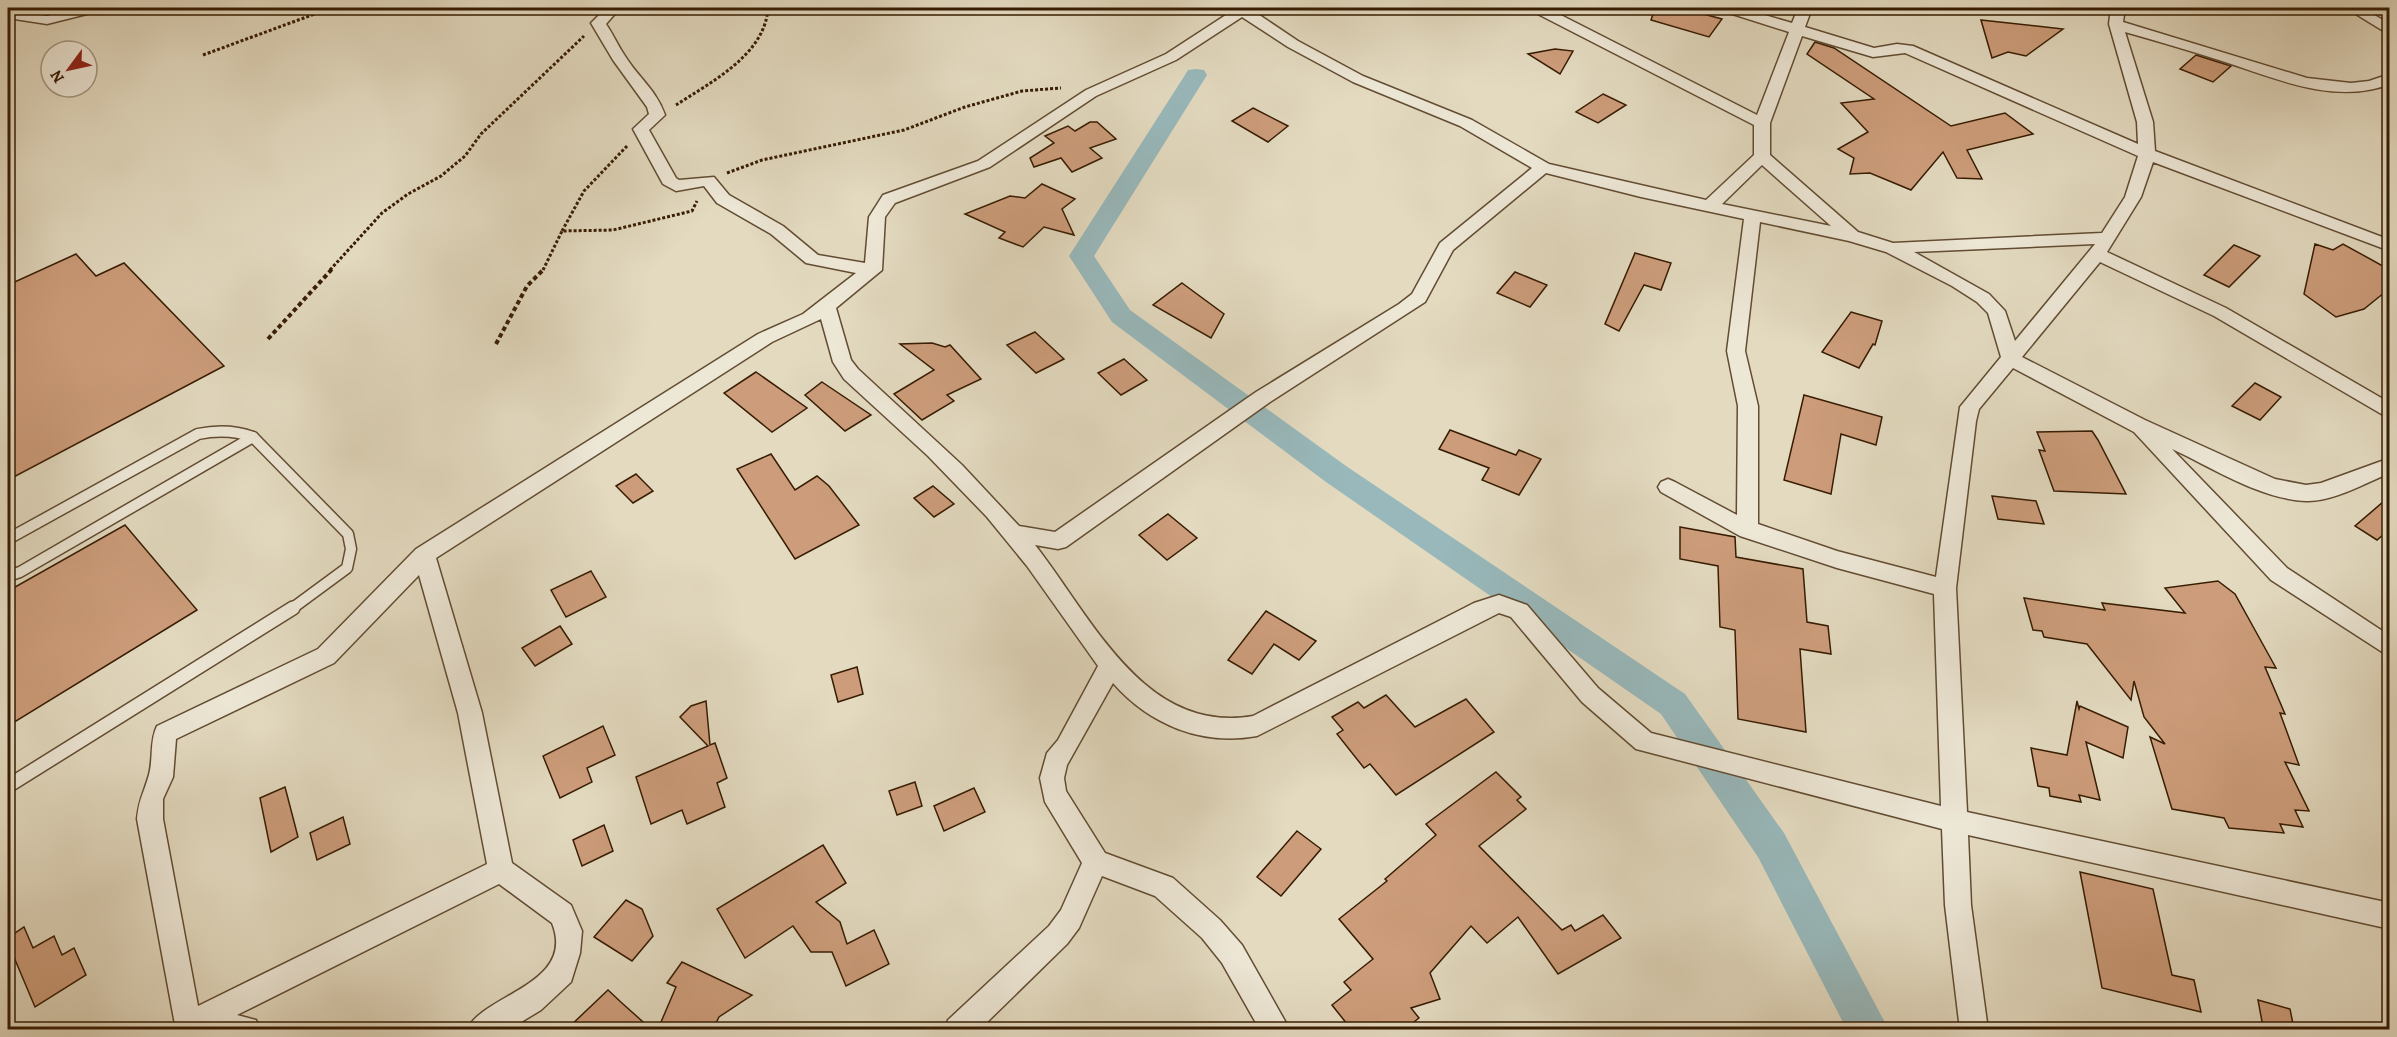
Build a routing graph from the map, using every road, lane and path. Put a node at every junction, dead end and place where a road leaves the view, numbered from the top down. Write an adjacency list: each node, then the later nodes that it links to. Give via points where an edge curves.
1 (94, 8): 9 (street, via 47,20)
2 (331, 8): 14 (path)
3 (613, 8): 11 (street)
4 (1537, 8): 17 (street)
5 (1728, 8): 12 (street)
6 (1805, 8): 12 (street)
7 (2354, 8): 13 (street)
8 (1240, 9): 20 (street, via 1293,44 1358,79 1466,123); 28 (street, via 1172,57 1091,93 976,168 889,199 877,217)
9 (8, 14)
10 (2117, 16): 15 (street, via 2303,82 2349,88); 18 (street, via 2143,114)
11 (598, 23): 21 (street, via 655,106 657,116 641,129 665,175 676,186); 30 (path, via 528,87 465,156 382,213)
12 (1795, 30): 17 (street); 18 (street, via 1873,53 1908,49)
13 (2390, 31)
14 (203, 55)
15 (2390, 78)
16 (1065, 87): 21 (path, via 1022,91 904,130 762,160)
17 (1762, 123): 19 (street)
18 (2147, 154): 25 (street, via 2133,197); 26 (street)
19 (1762, 156): 22 (street); 24 (street)
20 (1543, 167): 22 (street); 39 (street, via 1446,247 1419,298 1405,308 1263,398 1058,541)
21 (708, 180): 28 (street, via 723,199 777,230 812,258); 31 (path, via 692,211 612,230 562,231 546,267 527,286)
22 (1710, 206): 23 (street)
23 (1754, 214): 24 (street); 38 (street, via 1736,351 1748,406)
24 (1852, 236): 27 (street)
25 (2102, 246): 27 (street); 32 (street); 33 (street)
26 (2390, 246)
27 (1892, 248): 32 (street, via 1983,298 1996,311)
28 (871, 269): 29 (street)
29 (827, 308): 39 (street, via 840,356 851,374 929,445); 41 (street, via 765,338)
30 (268, 339)
31 (496, 344)
32 (2012, 359): 34 (street); 43 (street, via 1970,407)
33 (2390, 412)
34 (2138, 425): 36 (street, via 2286,490 2323,491); 44 (street, via 2279,574)
35 (253, 437): 40 (lane, via 237,430 198,434); 42 (lane); 46 (lane, via 348,534 351,549 347,568 304,601)
36 (2390, 465)
37 (1668, 487): 38 (street)
38 (1747, 530): 43 (street, via 1807,553)
39 (1014, 533): 45 (street)
40 (8, 539)
41 (424, 555): 49 (street, via 470,713); 51 (street, via 326,656 165,733 161,777 152,799 150,819)
42 (8, 576)
43 (1945, 588): 47 (street)
44 (2390, 648)
45 (1110, 666): 47 (street, via 1159,710 1221,730 1257,726 1482,609 1499,604 1519,611 1590,696 1644,742); 48 (street, via 1056,761 1052,778 1054,794)
46 (8, 786)
47 (1956, 821): 50 (street); 56 (street, via 1958,905)
48 (1096, 862): 54 (street, via 1070,919 1058,935); 55 (street, via 1164,887 1211,929 1233,954)
49 (501, 870): 51 (street); 53 (street, via 562,914 569,931 567,953 561,972 531,1000)
50 (2390, 916)
51 (184, 1028): 52 (street)
52 (246, 1029)
53 (481, 1029)
54 (958, 1029)
55 (1276, 1029)
56 (1974, 1029)

